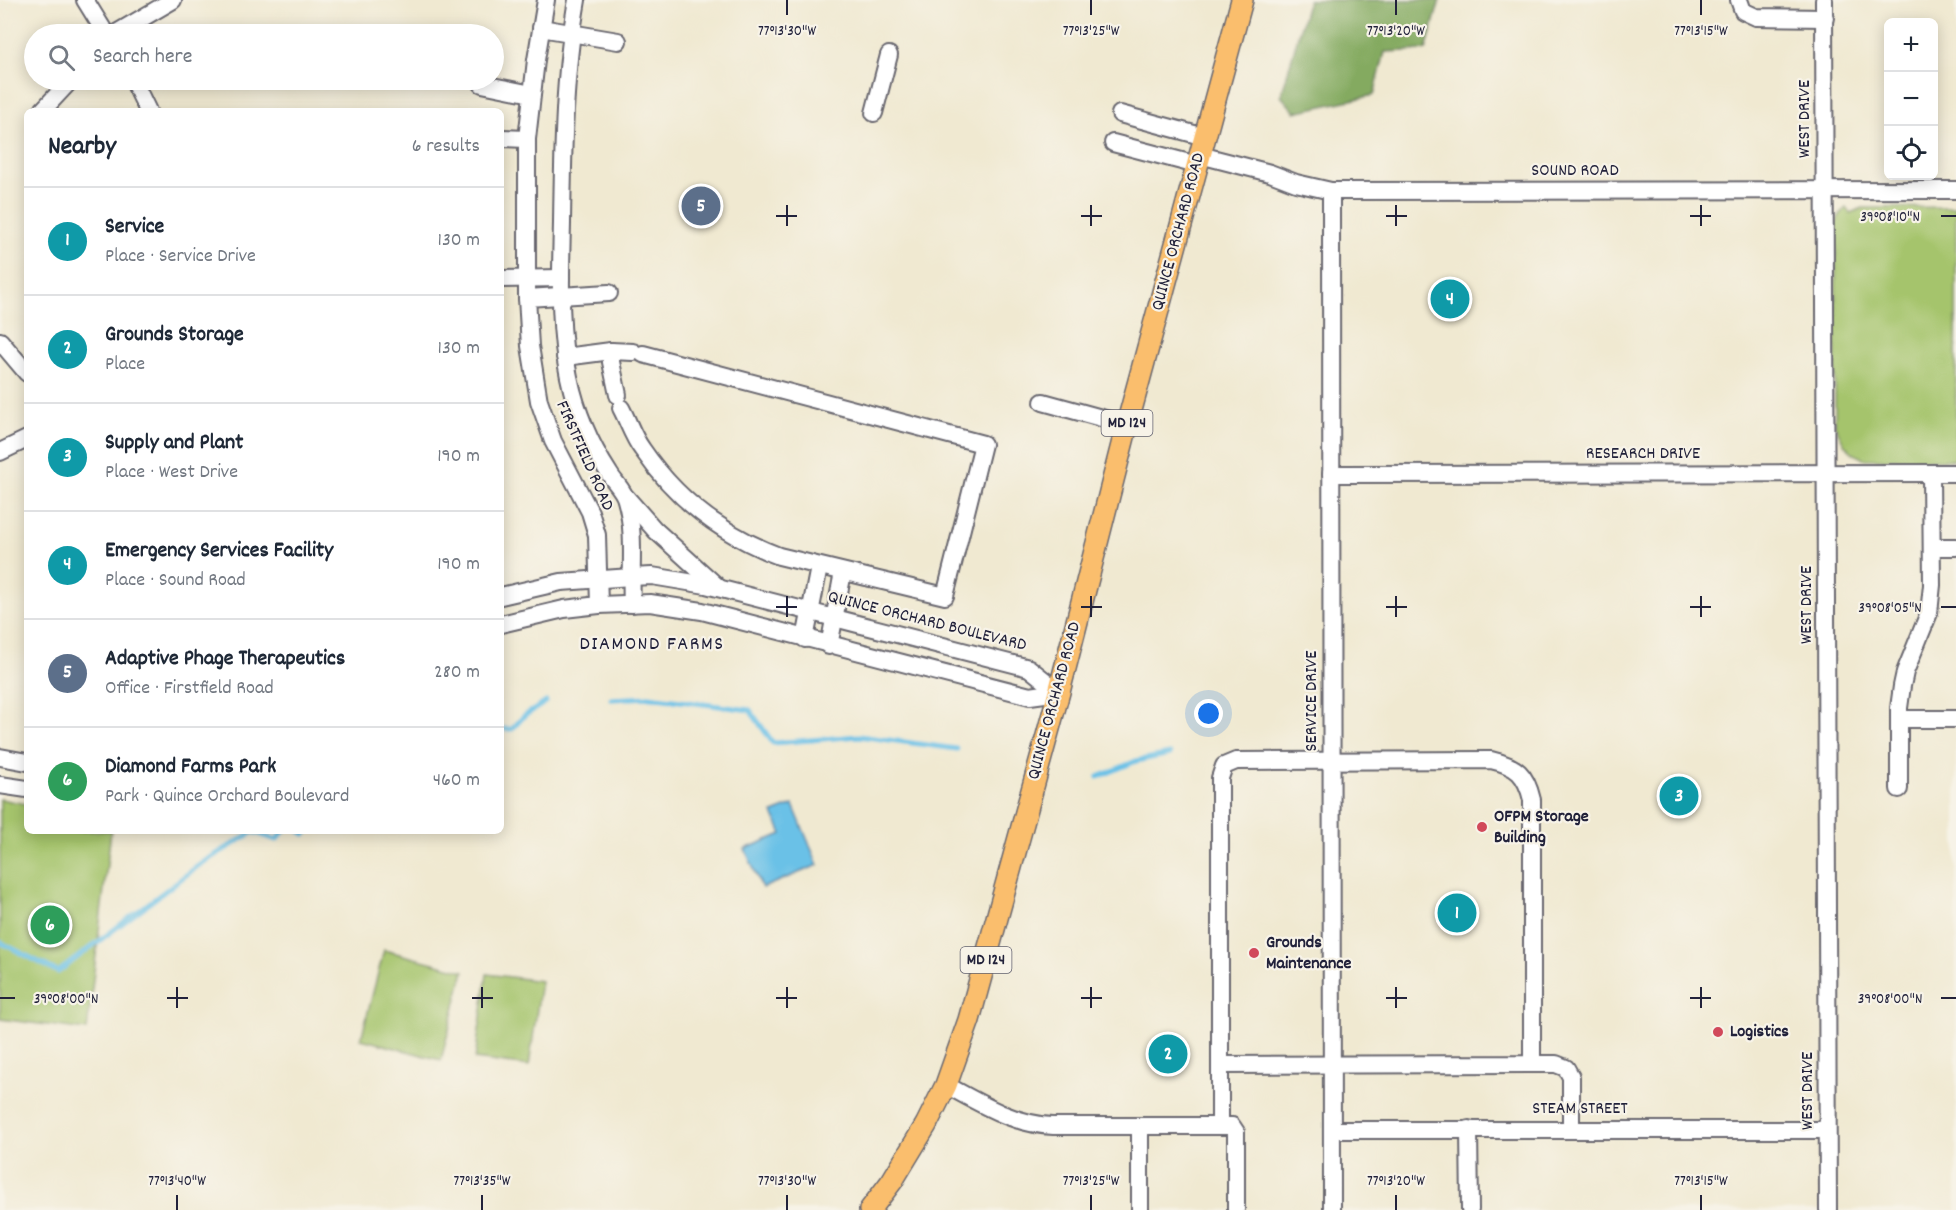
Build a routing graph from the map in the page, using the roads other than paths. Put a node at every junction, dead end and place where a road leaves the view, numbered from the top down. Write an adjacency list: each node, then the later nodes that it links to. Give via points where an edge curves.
1 (85, 0): 9 (street)
2 (173, 0): 10 (street)
3 (546, 0): 11 (street, FIRSTFIELD ROAD)
4 (578, 0): 12 (street, FIRSTFIELD ROAD)
5 (1242, 0): 26 (main road, QUINCE ORCHARD ROAD / MD 124)
6 (1739, 0): 8 (street, via 1743,11 1756,17)
7 (1824, 0): 8 (street, WEST DRIVE)
8 (1825, 18): 27 (street, WEST DRIVE)
9 (100, 24)
10 (132, 24)
11 (541, 28): 12 (street); 18 (street, FIRSTFIELD ROAD)
12 (572, 33): 13 (street); 30 (street, FIRSTFIELD ROAD, via 564,135)
13 (618, 41)
14 (889, 55): 21 (street)
15 (504, 88): 18 (street)
16 (62, 90): 19 (street)
17 (138, 90): 20 (street)
18 (532, 94): 24 (street, FIRSTFIELD ROAD)
19 (45, 108)
20 (147, 108)
21 (874, 113)
22 (1120, 114): 26 (street)
23 (504, 138): 24 (street)
24 (527, 139): 32 (street, FIRSTFIELD ROAD)
25 (1113, 143): 26 (street)
26 (1201, 152): 29 (street, SOUND ROAD); 41 (main road, QUINCE ORCHARD ROAD / MD 124)
27 (1825, 190): 28 (street, SOUND ROAD); 29 (street, SOUND ROAD); 44 (street, WEST DRIVE)
28 (1956, 190)
29 (1330, 191): 47 (street, SERVICE DRIVE)
30 (561, 278): 32 (street); 34 (street, FIRSTFIELD ROAD)
31 (504, 279): 32 (street)
32 (528, 279): 35 (street, FIRSTFIELD ROAD)
33 (609, 293): 34 (street)
34 (561, 296): 35 (street); 38 (street, FIRSTFIELD ROAD)
35 (527, 298): 54 (street, FIRSTFIELD ROAD, via 539,401 553,441 590,512 597,535)
36 (0, 341): 39 (street)
37 (611, 351): 38 (street); 51 (street, via 620,401 641,448 683,498 709,520 756,547); 52 (street, via 638,353 983,444 945,596)
38 (565, 357): 48 (street, FIRSTFIELD ROAD, via 574,399 587,433)
39 (24, 369)
40 (1043, 402): 41 (street)
41 (1127, 425): 64 (main road, QUINCE ORCHARD ROAD / MD 124)
42 (24, 440): 43 (street)
43 (0, 452)
44 (1826, 473): 45 (street, RESEARCH DRIVE); 47 (street, RESEARCH DRIVE); 82 (street, WEST DRIVE)
45 (1931, 473): 46 (street, RESEARCH DRIVE); 49 (street)
46 (1956, 473)
47 (1331, 474): 69 (street, SERVICE DRIVE)
48 (626, 497): 53 (street, FIRSTFIELD ROAD, via 633,548); 55 (street, via 667,542)
49 (1932, 547): 50 (street); 65 (street, via 1929,613 1905,672)
50 (1956, 547)
51 (819, 567): 52 (street); 59 (street)
52 (843, 572): 60 (street)
53 (631, 577): 54 (street, QUINCE ORCHARD BOULEVARD); 55 (street, QUINCE ORCHARD BOULEVARD, via 652,576); 57 (street, FIRSTFIELD ROAD)
54 (598, 579): 56 (street, QUINCE ORCHARD BOULEVARD, via 561,582); 58 (street, FIRSTFIELD ROAD)
55 (720, 588): 59 (street, QUINCE ORCHARD BOULEVARD)
56 (504, 595)
57 (632, 604): 58 (street); 62 (street, via 702,611)
58 (599, 605): 61 (street)
59 (810, 613): 60 (street, QUINCE ORCHARD BOULEVARD); 62 (street)
60 (834, 619): 63 (street); 64 (street, QUINCE ORCHARD BOULEVARD, via 1029,668)
61 (504, 623)
62 (805, 639): 63 (street)
63 (830, 646): 64 (street, via 1030,696)
64 (1059, 692): 76 (main road, QUINCE ORCHARD ROAD / MD 124, via 969,1020)
65 (1899, 719): 66 (street); 72 (street)
66 (1956, 719)
67 (0, 757): 68 (street)
68 (24, 761)
69 (1331, 761): 73 (street, via 1491,760 1520,772 1528,783 1532,800); 74 (street, via 1236,761 1221,771); 75 (street, SERVICE DRIVE)
70 (0, 785): 71 (street)
71 (24, 789)
72 (1899, 789)
73 (1532, 1064): 75 (street); 80 (street, via 1557,1064 1569,1072)
74 (1220, 1065): 75 (street); 78 (street)
75 (1332, 1065): 81 (street, SERVICE DRIVE)
76 (946, 1085): 77 (street, via 1031,1125); 83 (main road, QUINCE ORCHARD ROAD / MD 124, via 892,1181)
77 (1140, 1126): 78 (street); 84 (street)
78 (1220, 1126): 85 (street, via 1236,1130)
79 (1469, 1129): 80 (street, STEAM STREET); 81 (street, STEAM STREET); 87 (street)
80 (1571, 1129): 82 (street, STEAM STREET)
81 (1332, 1130): 86 (street, SERVICE DRIVE)
82 (1827, 1130): 88 (street, WEST DRIVE)
83 (870, 1210)
84 (1140, 1210)
85 (1236, 1210)
86 (1332, 1210)
87 (1470, 1210)
88 (1828, 1210)

